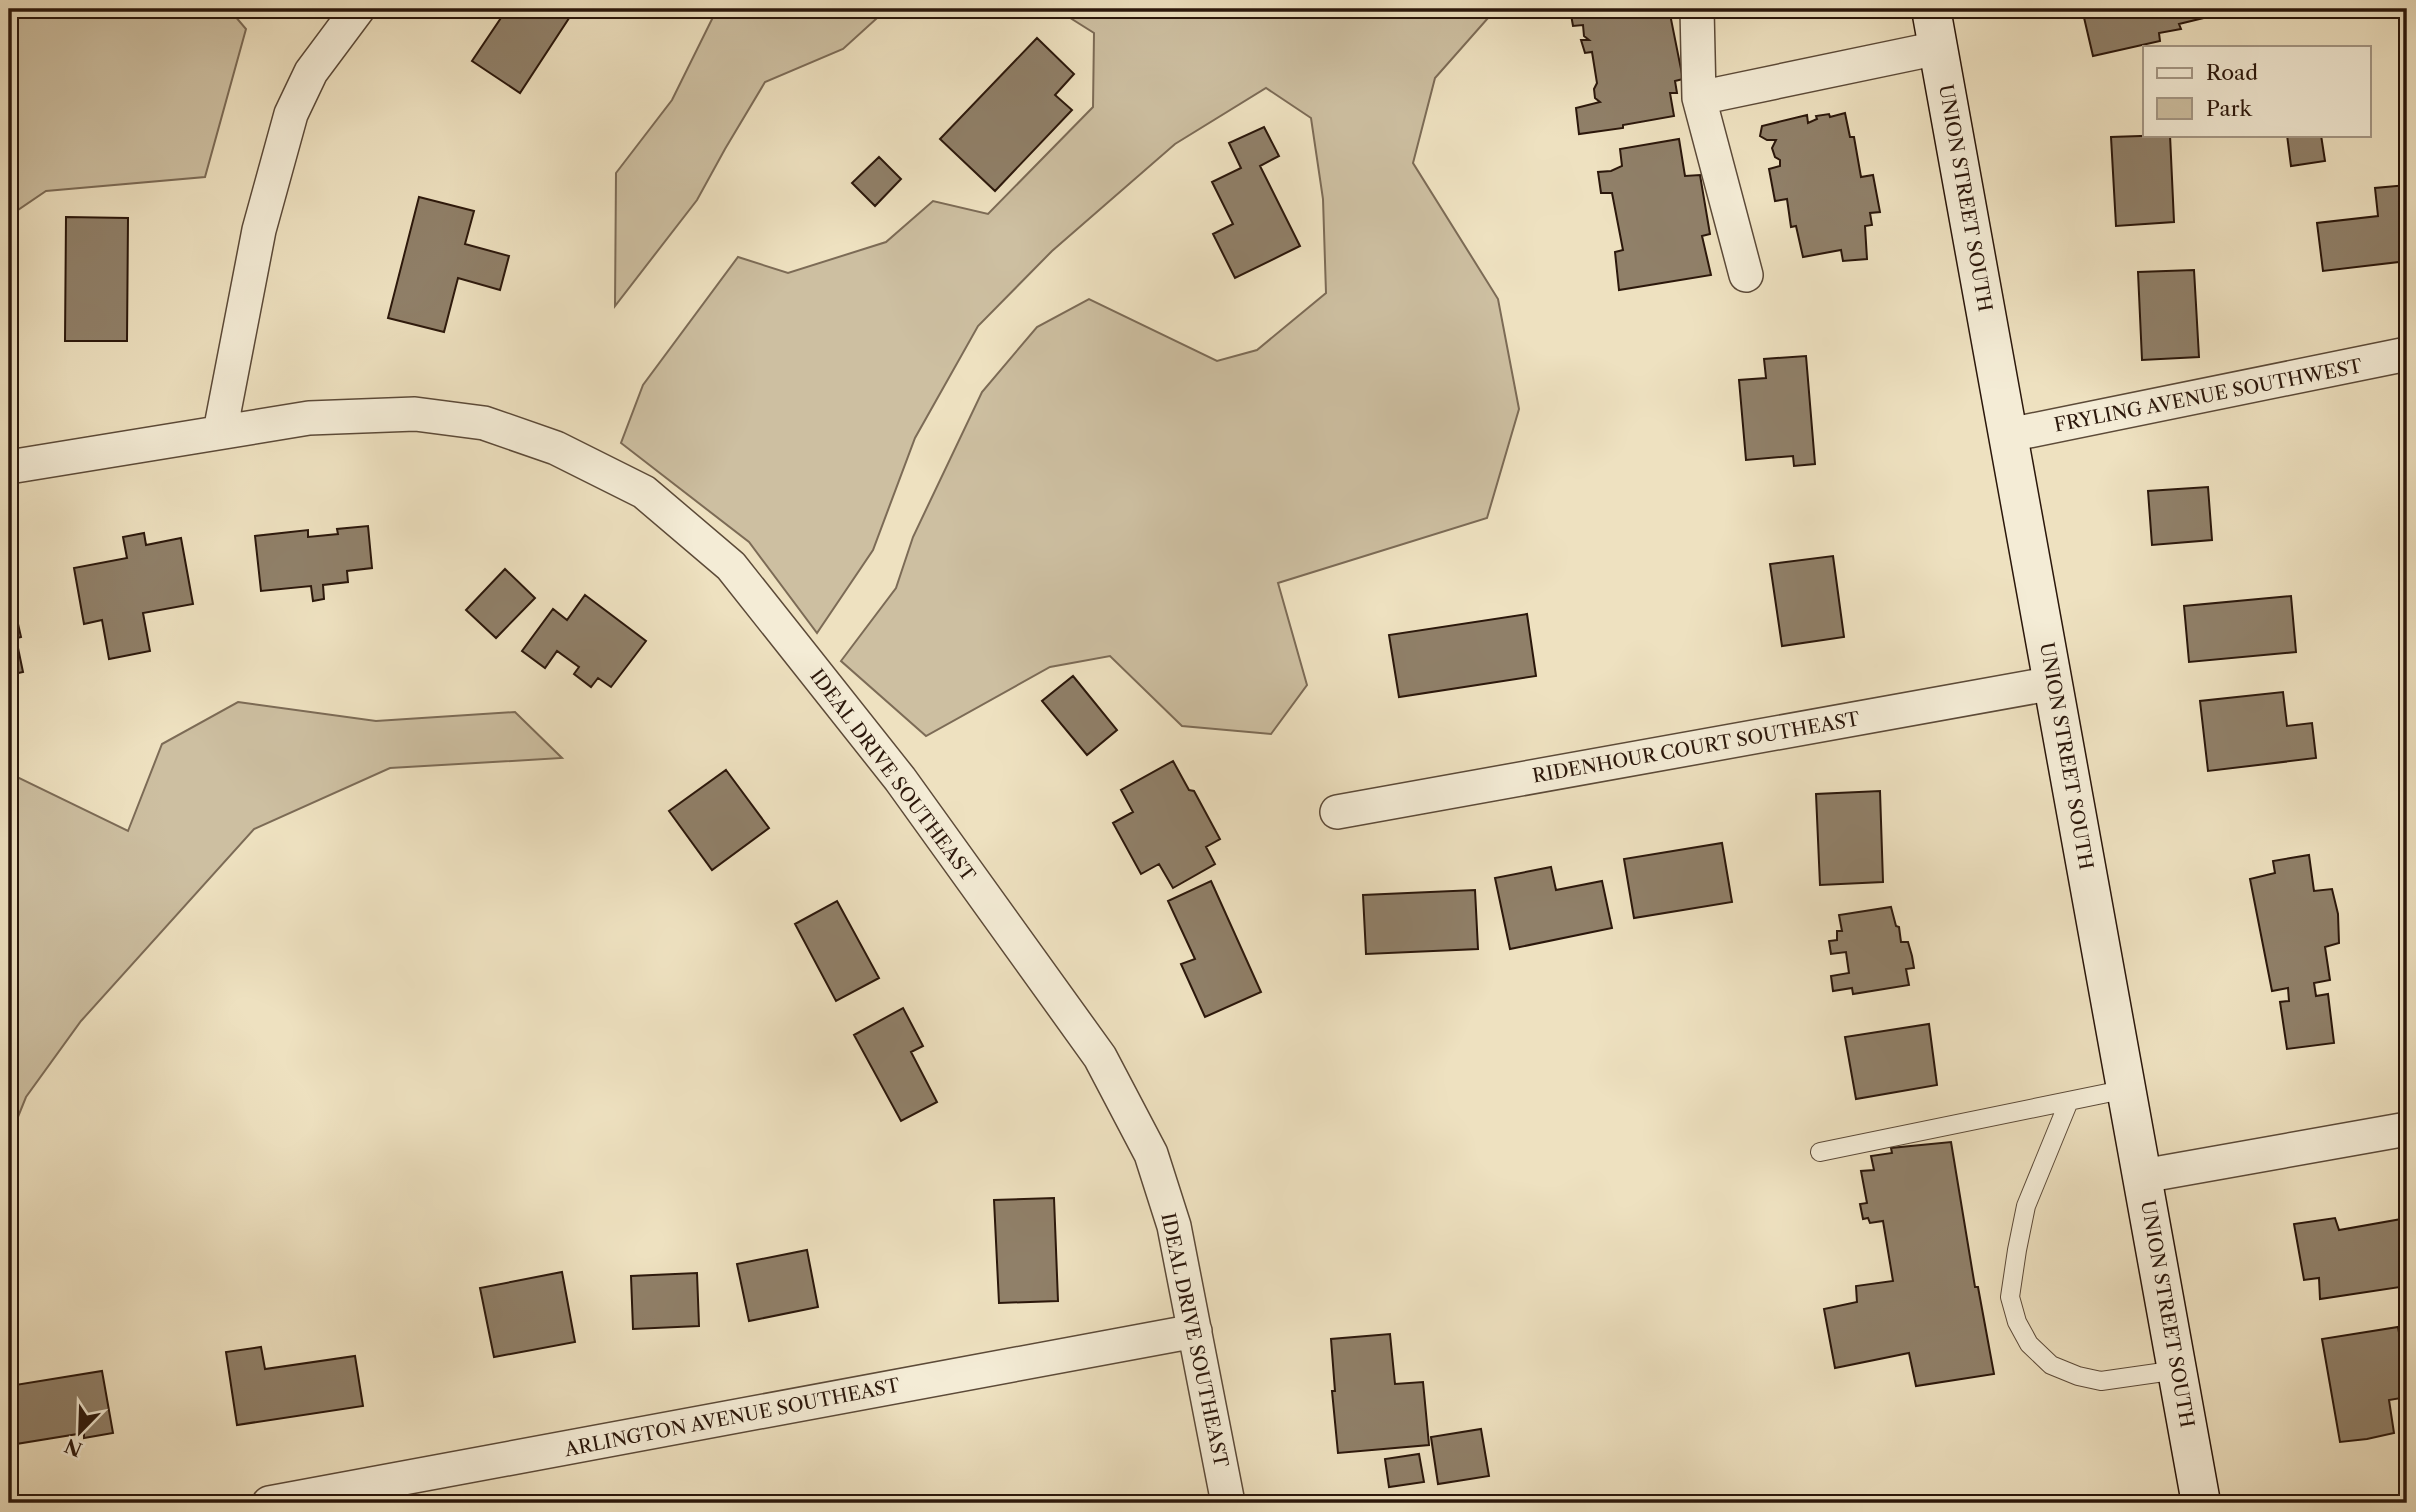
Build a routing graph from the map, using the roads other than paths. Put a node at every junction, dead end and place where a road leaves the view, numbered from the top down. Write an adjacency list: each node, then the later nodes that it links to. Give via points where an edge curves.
1 (358, 9): 8 (street, via 311,72 291,114 259,230)
2 (1697, 9): 5 (street)
3 (1931, 9): 4 (main road, UNION STREET SOUTH)
4 (1938, 48): 5 (street); 9 (main road, UNION STREET SOUTH)
5 (1699, 98): 6 (street)
6 (1746, 275)
7 (2407, 354): 9 (street, FRYLING AVENUE SOUTHWEST)
8 (220, 432): 10 (street, IDEAL DRIVE SOUTHEAST); 18 (street, IDEAL DRIVE SOUTHEAST, via 309,418 415,414 484,423 556,448 644,492 731,566 900,779 1100,1057 1151,1154 1174,1226)
9 (2009, 435): 11 (main road, UNION STREET SOUTH)
10 (9, 467)
11 (2054, 683): 12 (street, RIDENHOUR COURT SOUTHEAST); 13 (main road, UNION STREET SOUTH)
12 (1337, 812)
13 (2127, 1089): 14 (lane); 17 (main road, UNION STREET SOUTH)
14 (2068, 1101): 16 (lane); 19 (lane, via 2026,1206 2010,1297 2017,1322 2029,1345 2051,1364 2078,1376 2101,1381)
15 (2407, 1129): 17 (street)
16 (1820, 1152)
17 (2143, 1176): 19 (main road, UNION STREET SOUTH)
18 (1195, 1331): 20 (street, ARLINGTON AVENUE SOUTHEAST); 21 (street, IDEAL DRIVE SOUTHEAST)
19 (2178, 1370): 22 (main road, UNION STREET SOUTH)
20 (269, 1503)
21 (1228, 1503)
22 (2201, 1503)

